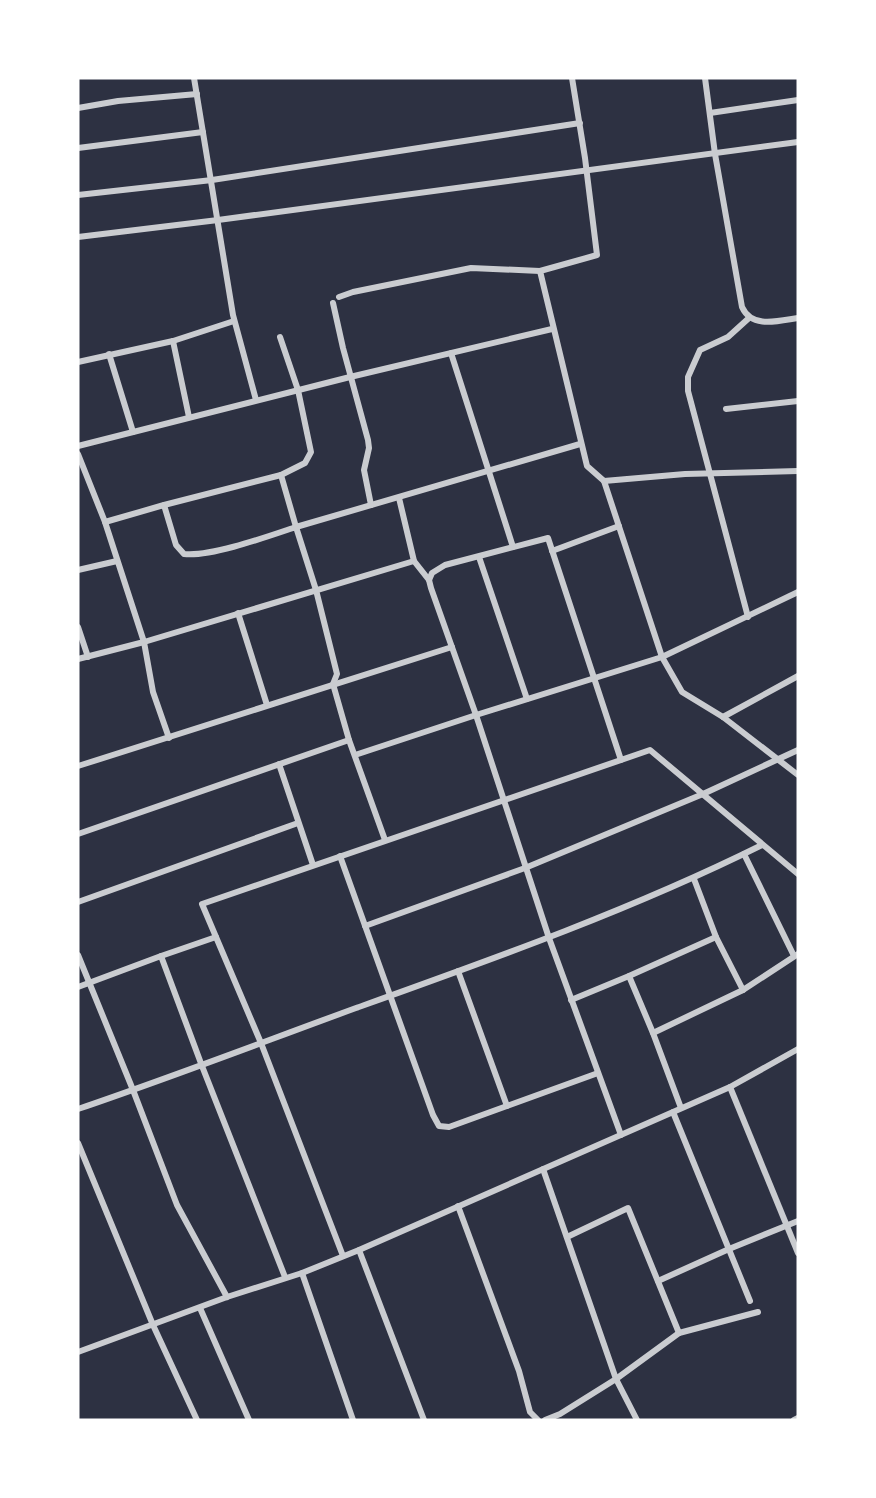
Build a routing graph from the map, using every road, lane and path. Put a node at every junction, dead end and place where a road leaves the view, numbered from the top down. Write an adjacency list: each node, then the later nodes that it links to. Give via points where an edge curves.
1 (194, 78): 4 (street)
2 (572, 78): 8 (street)
3 (705, 78): 7 (street)
4 (197, 94): 6 (street); 9 (street)
5 (798, 100): 7 (street)
6 (78, 108)
7 (710, 113): 12 (street)
8 (580, 123): 13 (street); 14 (street)
9 (203, 132): 11 (street); 14 (street)
10 (798, 142): 12 (street)
11 (78, 148)
12 (715, 154): 13 (street); 21 (street, via 742,307)
13 (587, 171): 16 (street); 18 (street, via 597,255)
14 (212, 180): 15 (street); 16 (street)
15 (78, 195)
16 (219, 220): 17 (street); 23 (street)
17 (78, 237)
18 (540, 271): 19 (street, via 471,268); 24 (street)
19 (339, 297)
20 (333, 303): 30 (street)
21 (749, 318): 22 (street); 42 (street, via 728,337 700,350 688,377 692,412)
22 (798, 318)
23 (234, 321): 26 (street); 32 (street)
24 (552, 329): 27 (street); 37 (street)
25 (280, 338): 31 (street)
26 (173, 341): 28 (street); 35 (street)
27 (451, 353): 30 (street); 40 (street)
28 (109, 354): 29 (street); 36 (street)
29 (78, 362)
30 (350, 377): 31 (street); 47 (street, via 368,441 364,470)
31 (298, 390): 32 (street); 43 (street, via 311,452 305,462)
32 (256, 400): 35 (street)
33 (798, 401): 34 (street)
34 (726, 409)
35 (189, 417): 36 (street)
36 (133, 432): 38 (street)
37 (580, 444): 40 (street); 44 (street, via 587,466)
38 (78, 446)
39 (78, 454): 48 (street)
40 (489, 471): 45 (street); 51 (street)
41 (798, 471): 42 (street)
42 (710, 474): 44 (street); 61 (street)
43 (281, 475): 46 (street); 50 (street)
44 (604, 481): 49 (street)
45 (399, 498): 47 (street); 55 (street)
46 (165, 505): 48 (street); 50 (street, via 176,545 184,554 247,543)
47 (371, 506): 50 (street)
48 (105, 522): 54 (street)
49 (619, 526): 52 (street); 66 (street)
50 (296, 527): 58 (street)
51 (513, 548): 52 (street, via 548,538); 53 (street)
52 (552, 550): 69 (street)
53 (479, 557): 57 (street, via 437,568); 71 (street)
54 (117, 561): 56 (street); 63 (street)
55 (414, 561): 57 (street); 58 (street)
56 (78, 570)
57 (429, 580): 64 (street)
58 (316, 590): 60 (street); 70 (street, via 337,674)
59 (798, 592): 61 (street)
60 (238, 613): 63 (street); 72 (street)
61 (748, 617): 66 (street)
62 (78, 627): 65 (street)
63 (144, 642): 65 (street); 75 (street, via 153,692)
64 (452, 647): 70 (street); 73 (street)
65 (88, 657): 67 (street)
66 (662, 657): 69 (street); 74 (street, via 682,692)
67 (78, 659)
68 (798, 676): 74 (street)
69 (593, 678): 71 (street); 80 (street)
70 (333, 684): 72 (street); 76 (street)
71 (527, 699): 73 (street)
72 (267, 705): 75 (street)
73 (476, 715): 78 (street); 85 (street)
74 (723, 717): 79 (street)
75 (169, 738): 82 (street)
76 (349, 740): 78 (street); 81 (street)
77 (798, 750): 79 (street)
78 (355, 755): 88 (street)
79 (778, 759): 83 (street); 84 (street)
80 (621, 760): 84 (street, via 650,750); 85 (street)
81 (279, 764): 86 (street); 87 (street)
82 (78, 766)
83 (798, 775)
84 (703, 794): 89 (street); 93 (street)
85 (503, 800): 88 (street); 93 (street)
86 (298, 823): 92 (street); 96 (street)
87 (78, 834)
88 (385, 840): 91 (street)
89 (762, 845): 90 (street); 94 (street)
90 (744, 854): 95 (street); 102 (street)
91 (340, 856): 92 (street); 97 (street)
92 (313, 866): 99 (street, via 202,904)
93 (525, 868): 97 (street); 100 (street)
94 (798, 874)
95 (694, 879): 98 (street); 100 (street)
96 (78, 902)
97 (365, 926): 109 (street)
98 (716, 937): 105 (street); 108 (street)
99 (216, 938): 103 (street); 112 (street)
100 (549, 938): 104 (street); 110 (street)
101 (78, 955): 106 (street)
102 (796, 955): 108 (street)
103 (161, 956): 106 (street); 114 (street)
104 (458, 971): 109 (street); 118 (street)
105 (629, 976): 110 (street); 111 (street)
106 (90, 983): 107 (street); 117 (street)
107 (78, 987)
108 (743, 990): 111 (street)
109 (390, 996): 112 (street); 118 (street, via 440,1126 448,1127)
110 (571, 1000): 115 (street)
111 (653, 1033): 119 (street)
112 (261, 1043): 114 (street); 132 (street)
113 (798, 1049): 116 (street)
114 (202, 1066): 117 (street); 134 (street)
115 (598, 1073): 118 (street); 122 (street)
116 (730, 1087): 119 (street); 127 (street)
117 (133, 1090): 120 (street); 136 (street, via 177,1205)
118 (507, 1106)
119 (681, 1108): 121 (street)
120 (78, 1109)
121 (673, 1112): 122 (street); 129 (street)
122 (621, 1135): 124 (street)
123 (78, 1143): 140 (street)
124 (543, 1169): 125 (street); 128 (street)
125 (458, 1206): 130 (street); 148 (street, via 519,1371 530,1412)
126 (798, 1221): 127 (street)
127 (788, 1227): 129 (street); 131 (street)
128 (567, 1237): 135 (street, via 628,1208); 143 (street)
129 (729, 1249): 135 (street); 137 (street)
130 (359, 1250): 132 (street); 147 (street)
131 (798, 1252)
132 (343, 1256): 133 (street)
133 (302, 1273): 134 (street); 146 (street)
134 (285, 1277): 136 (street)
135 (658, 1281): 141 (street)
136 (227, 1297): 138 (street)
137 (750, 1301)
138 (200, 1308): 140 (street); 145 (street)
139 (758, 1312): 141 (street)
140 (153, 1325): 142 (street); 144 (street)
141 (679, 1333): 143 (street)
142 (78, 1352)
143 (616, 1379): 149 (street); 150 (street)
144 (197, 1420)
145 (249, 1420)
146 (353, 1420)
147 (424, 1420)
148 (538, 1420)
149 (545, 1420)
150 (637, 1420)

